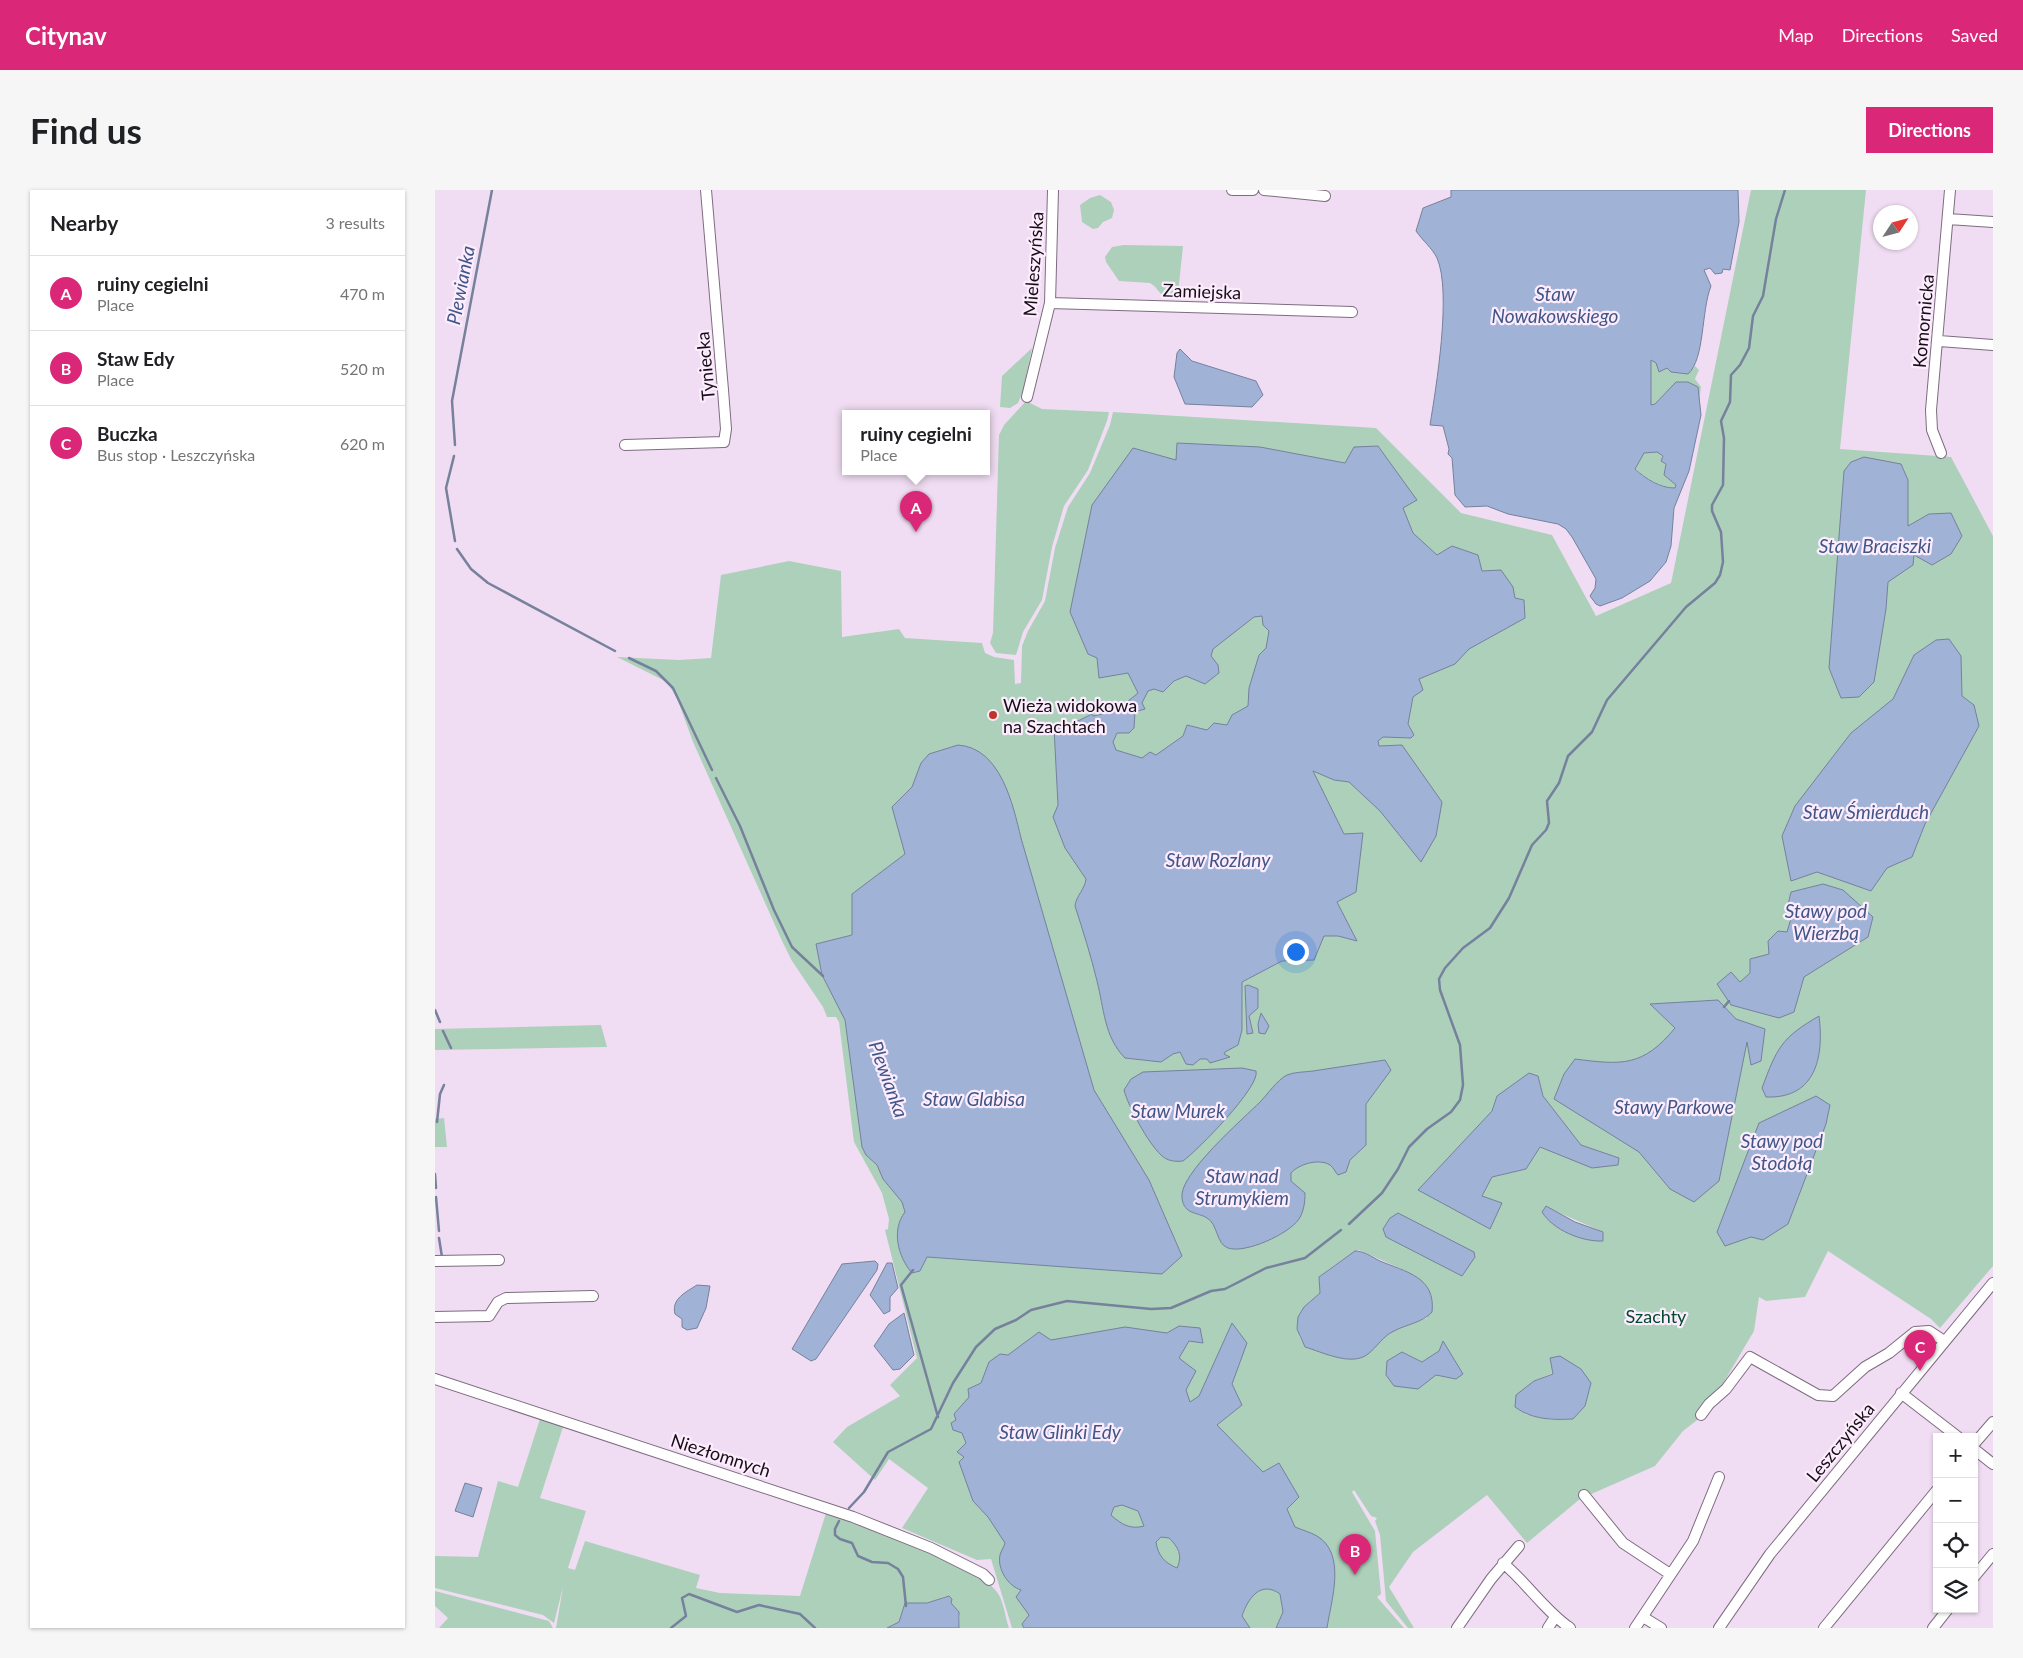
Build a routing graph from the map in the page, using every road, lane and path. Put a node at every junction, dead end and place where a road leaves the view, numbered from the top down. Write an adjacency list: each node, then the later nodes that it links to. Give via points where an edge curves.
1 (706, 190): 15 (street, Tyniecka, via 726,429 724,442)
2 (1053, 190): 10 (street, Mieleszyńska)
3 (1232, 190): 4 (street)
4 (1253, 190)
5 (1263, 190): 7 (street)
6 (1950, 190): 8 (street, Komornicka)
7 (1325, 196)
8 (1948, 219): 9 (street); 12 (street, Komornicka)
9 (1993, 222)
10 (1050, 303): 11 (street, Zamiejska); 14 (street, Mieleszyńska)
11 (1352, 312)
12 (1939, 341): 13 (street); 16 (street, Komornicka, via 1932,430)
13 (1993, 345)
14 (1027, 397)
15 (625, 445)
16 (1941, 453)
17 (499, 1260): 18 (street)
18 (435, 1261)
19 (1993, 1283): 22 (street, Leszczyńska)
20 (593, 1296): 21 (street, via 506,1298 498,1302 489,1316)
21 (435, 1317)
22 (1944, 1342): 24 (street, Leszczyńska); 25 (street, via 1929,1332 1915,1332 1865,1367 1833,1396 1818,1395 1750,1357 1734,1380)
23 (435, 1379): 39 (street, Niezłomnych, via 853,1517 931,1548)
24 (1901, 1393): 27 (street); 48 (street, Leszczyńska, via 1770,1554)
25 (1701, 1415)
26 (1993, 1422): 28 (street)
27 (1953, 1433)
28 (1978, 1439)
29 (1978, 1453): 30 (street)
30 (1993, 1464)
31 (1719, 1477): 38 (street, via 1693,1541)
32 (1583, 1495): 38 (street, via 1623,1543)
33 (1933, 1495): 49 (street)
34 (1519, 1546): 36 (street)
35 (1993, 1554): 37 (street)
36 (1503, 1563): 42 (street); 43 (street)
37 (1978, 1572)
38 (1670, 1574): 41 (street)
39 (989, 1580)
40 (1945, 1613): 50 (street)
41 (1643, 1616): 46 (street); 47 (street)
42 (1555, 1617): 44 (street); 45 (street)
43 (1457, 1628)
44 (1548, 1628)
45 (1570, 1628)
46 (1635, 1628)
47 (1661, 1628)
48 (1719, 1628)
49 (1824, 1628)
50 (1933, 1628)

